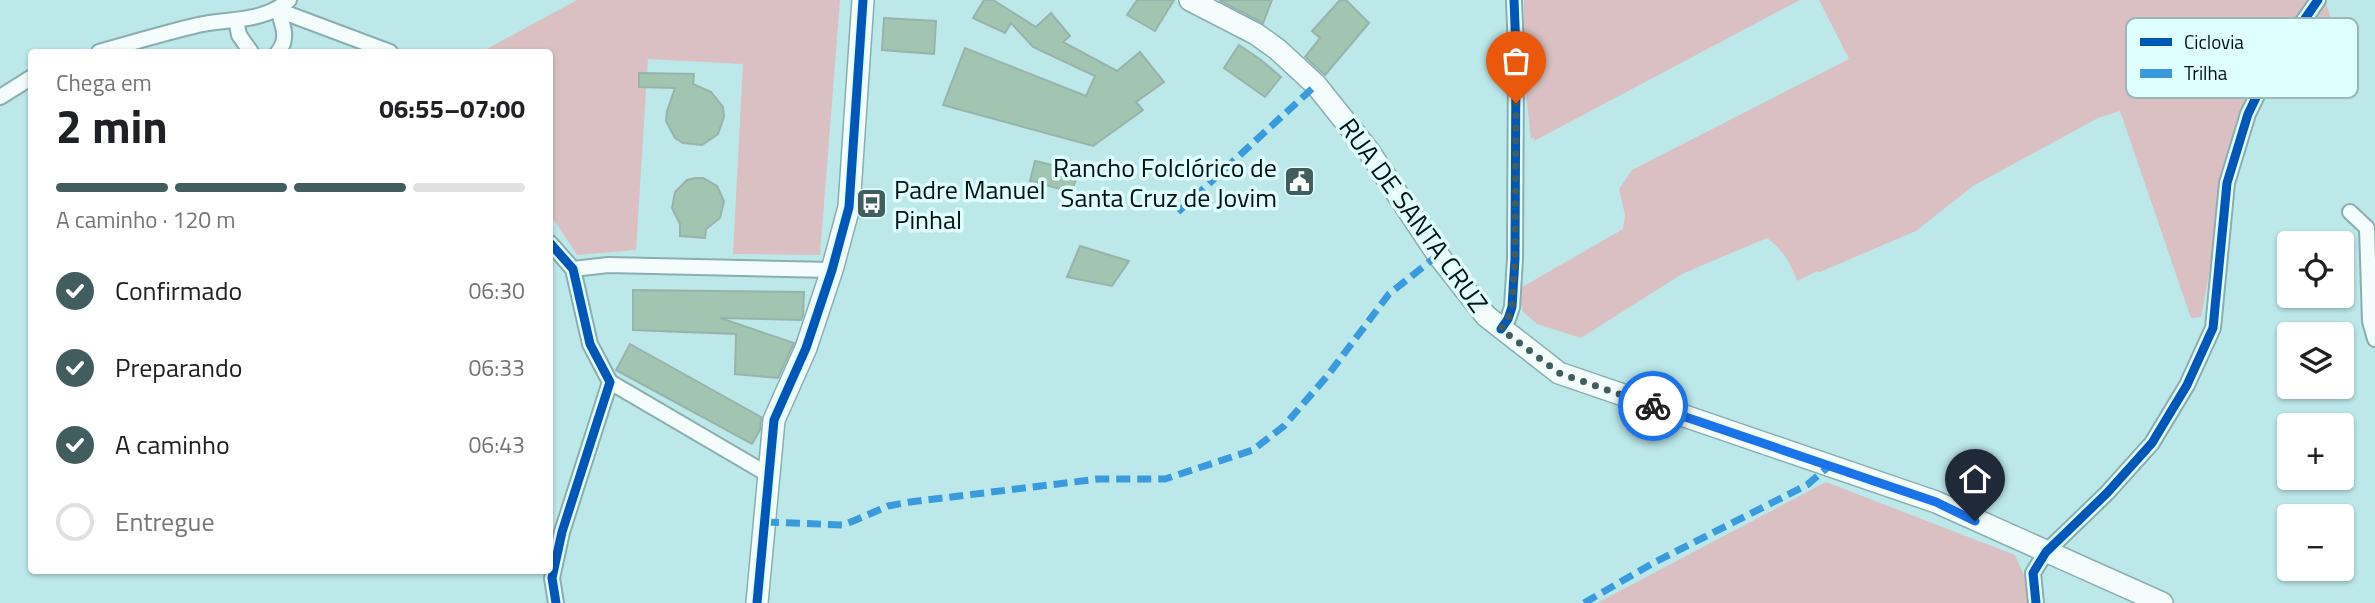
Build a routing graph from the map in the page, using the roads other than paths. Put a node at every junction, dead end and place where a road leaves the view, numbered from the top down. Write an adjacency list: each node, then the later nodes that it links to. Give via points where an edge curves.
1 (863, 0): 18 (main road, via 849,207)
2 (1190, 0): 19 (main road, RUA DE SANTA CRUZ, via 1256,34 1316,85 1368,149 1438,255)
3 (1514, 0): 19 (street, via 1515,259 1512,307)
4 (2318, 0): 6 (street)
5 (284, 5): 7 (street, via 265,16); 10 (street, via 284,41); 11 (street)
6 (2305, 18)
7 (236, 20): 8 (street, via 201,24); 9 (street)
8 (110, 49)
9 (249, 49)
10 (280, 49)
11 (383, 49)
12 (28, 80): 13 (street)
13 (0, 97)
14 (2256, 98): 23 (street, via 2227,183 2213,328 2187,385 2152,443)
15 (2350, 212): 20 (street, via 2367,228 2370,321)
16 (553, 246): 17 (street)
17 (573, 269): 18 (street, via 608,264); 21 (street, via 590,344)
18 (832, 271): 22 (main road, via 806,348 774,419)
19 (1501, 329): 23 (main road, RUA DE SANTA CRUZ, via 1559,373 1936,502)
20 (2375, 339)
21 (610, 382): 22 (street); 24 (street)
22 (769, 475): 27 (main road)
23 (2046, 552): 28 (street, via 2033,572); 29 (main road, RUA DE SANTA CRUZ)
24 (553, 573)
25 (553, 574): 26 (street)
26 (556, 603)
27 (757, 603)
28 (2036, 603)
29 (2162, 603)

